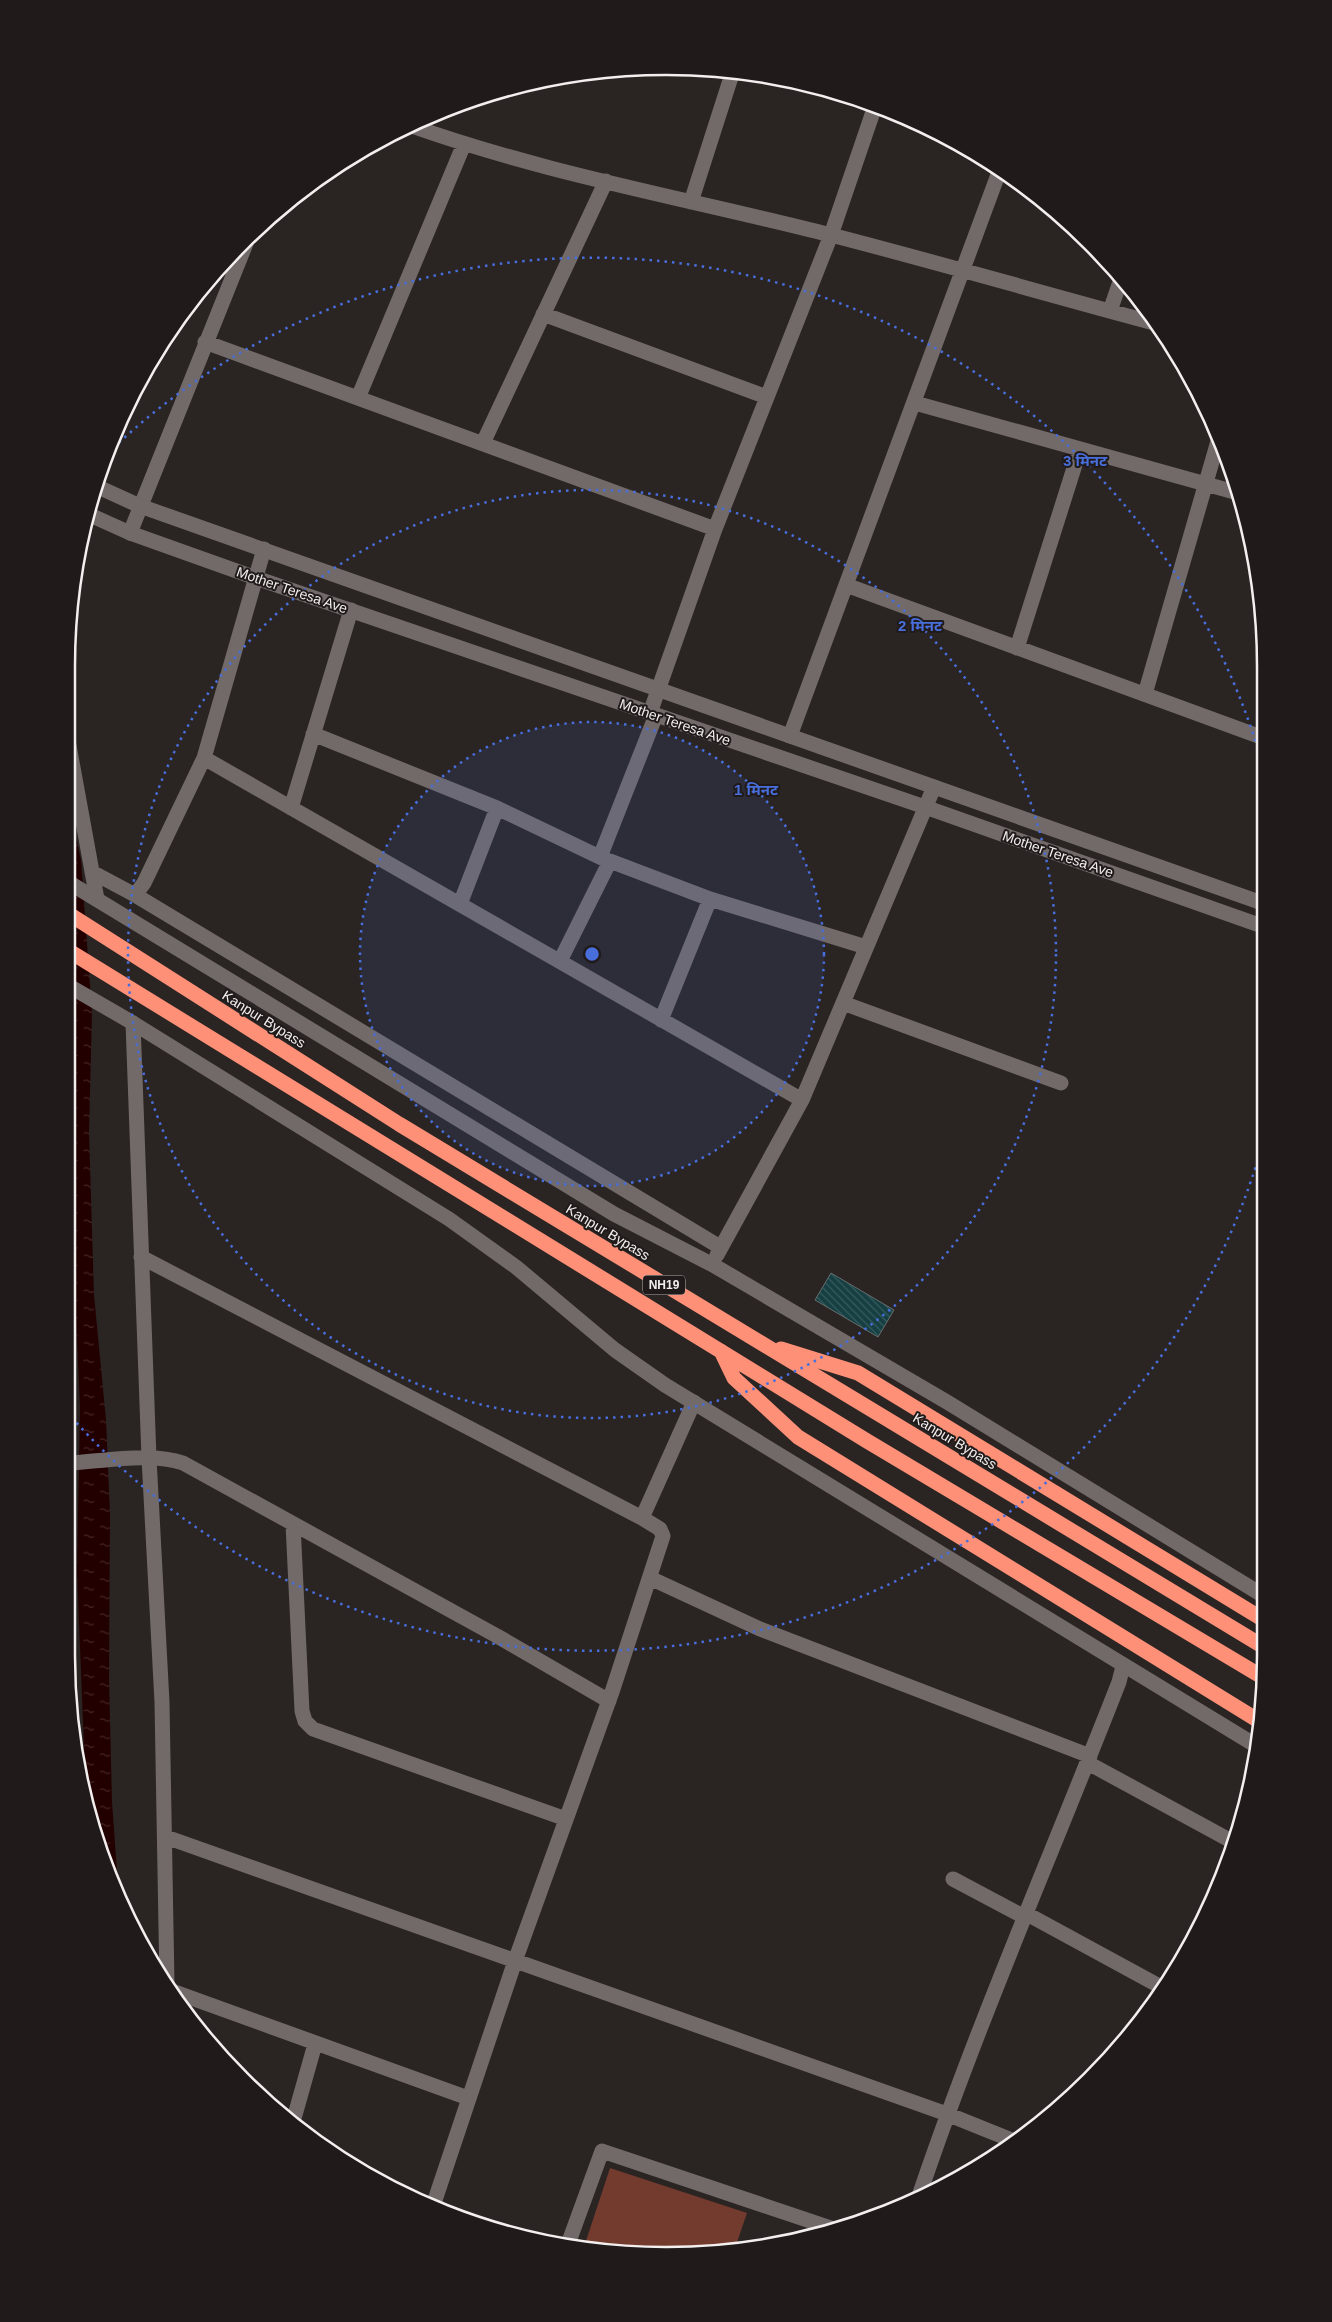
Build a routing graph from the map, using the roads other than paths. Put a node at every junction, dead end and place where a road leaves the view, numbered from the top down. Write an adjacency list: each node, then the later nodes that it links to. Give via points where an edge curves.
1 (731, 79): 7 (street)
2 (873, 113): 8 (street)
3 (420, 129): 4 (street)
4 (464, 144): 6 (street); 17 (street)
5 (998, 178): 10 (street)
6 (606, 181): 7 (street); 13 (street)
7 (691, 202): 8 (street)
8 (830, 235): 10 (street); 16 (street)
9 (237, 260): 15 (street)
10 (964, 271): 12 (street); 18 (street)
11 (1119, 286): 12 (street)
12 (1110, 311): 14 (street)
13 (543, 314): 16 (street); 19 (street)
14 (1145, 320)
15 (205, 342): 17 (street); 25 (street)
16 (767, 397): 27 (street)
17 (358, 398): 19 (street)
18 (914, 403): 20 (street); 31 (street)
19 (483, 443): 27 (street)
20 (1080, 449): 22 (street); 33 (street)
21 (1216, 449): 22 (street)
22 (1206, 484): 24 (street); 35 (street)
23 (102, 489): 25 (street)
24 (1230, 491)
25 (140, 506): 28 (street); 29 (street)
26 (94, 516): 28 (street, Mother Teresa Ave)
27 (715, 528): 34 (street)
28 (130, 534): 30 (street, Mother Teresa Ave)
29 (264, 550): 30 (street); 34 (street)
30 (256, 578): 32 (street, Mother Teresa Ave); 40 (street)
31 (846, 585): 33 (street); 38 (street)
32 (351, 610): 36 (street, Mother Teresa Ave); 37 (street)
33 (1017, 648): 35 (street)
34 (658, 689): 36 (street); 38 (street)
35 (1145, 694): 39 (street)
36 (653, 714): 43 (street, Mother Teresa Ave); 46 (street)
37 (313, 734): 44 (street); 45 (street)
38 (790, 736): 42 (street)
39 (1257, 736)
40 (204, 758): 44 (street); 49 (street, via 144,883)
41 (75, 778): 47 (street)
42 (934, 787): 43 (street); 52 (street)
43 (925, 807): 55 (street, Mother Teresa Ave); 56 (street)
44 (291, 808): 53 (street)
45 (497, 808): 46 (street); 53 (street)
46 (605, 859): 51 (street); 58 (street)
47 (92, 872): 49 (street); 50 (street)
48 (75, 886): 50 (street)
49 (135, 895): 65 (street)
50 (92, 896): 67 (street, via 614,1214)
51 (710, 899): 56 (street); 61 (street)
52 (1257, 901)
53 (460, 904): 58 (street)
54 (75, 918): 68 (highway, Kanpur Bypass / NH19, via 399,1124)
55 (1257, 924)
56 (866, 947): 60 (street)
57 (75, 954): 69 (highway, NH19)
58 (560, 961): 61 (street)
59 (75, 990): 62 (street)
60 (843, 1003): 63 (street); 64 (street)
61 (662, 1020): 64 (street)
62 (133, 1023): 66 (street); 70 (street, via 449,1219 516,1267 616,1350)
63 (1061, 1083)
64 (802, 1100): 65 (street)
65 (720, 1247): 67 (street)
66 (141, 1257): 71 (street); 73 (street)
67 (714, 1265): 76 (street, via 947,1402)
68 (759, 1342): 77 (highway, via 858,1373); 78 (highway, Kanpur Bypass / NH19)
69 (722, 1351): 80 (highway, NH19); 82 (highway, via 734,1378 798,1437)
70 (694, 1402): 73 (street); 79 (street)
71 (149, 1458): 72 (street); 74 (street, via 183,1463); 86 (street)
72 (75, 1463)
73 (642, 1518): 75 (street, via 660,1529 663,1536)
74 (293, 1524): 81 (street); 85 (street, via 300,1686 305,1721 313,1729)
75 (650, 1578): 81 (street); 84 (street, via 760,1629)
76 (1257, 1592)
77 (1257, 1616)
78 (1257, 1643)
79 (1123, 1666): 83 (street); 84 (street)
80 (1257, 1674)
81 (609, 1701): 85 (street)
82 (1254, 1717)
83 (1251, 1742)
84 (1089, 1760): 87 (street); 89 (street)
85 (566, 1818): 90 (street)
86 (166, 1837): 90 (street); 91 (street)
87 (1228, 1840)
88 (953, 1879): 89 (street, via 1018,1914)
89 (1027, 1914): 92 (street); 96 (street)
90 (515, 1961): 95 (street); 96 (street)
91 (167, 1971)
92 (1156, 1985)
93 (182, 1995): 94 (street)
94 (315, 2044): 95 (street); 97 (street)
95 (468, 2098): 100 (street)
96 (947, 2114): 98 (street); 99 (street)
97 (295, 2116)
98 (1007, 2138)
99 (922, 2188)
100 (435, 2200)
101 (824, 2226): 102 (street, via 602,2151)
102 (570, 2239)

